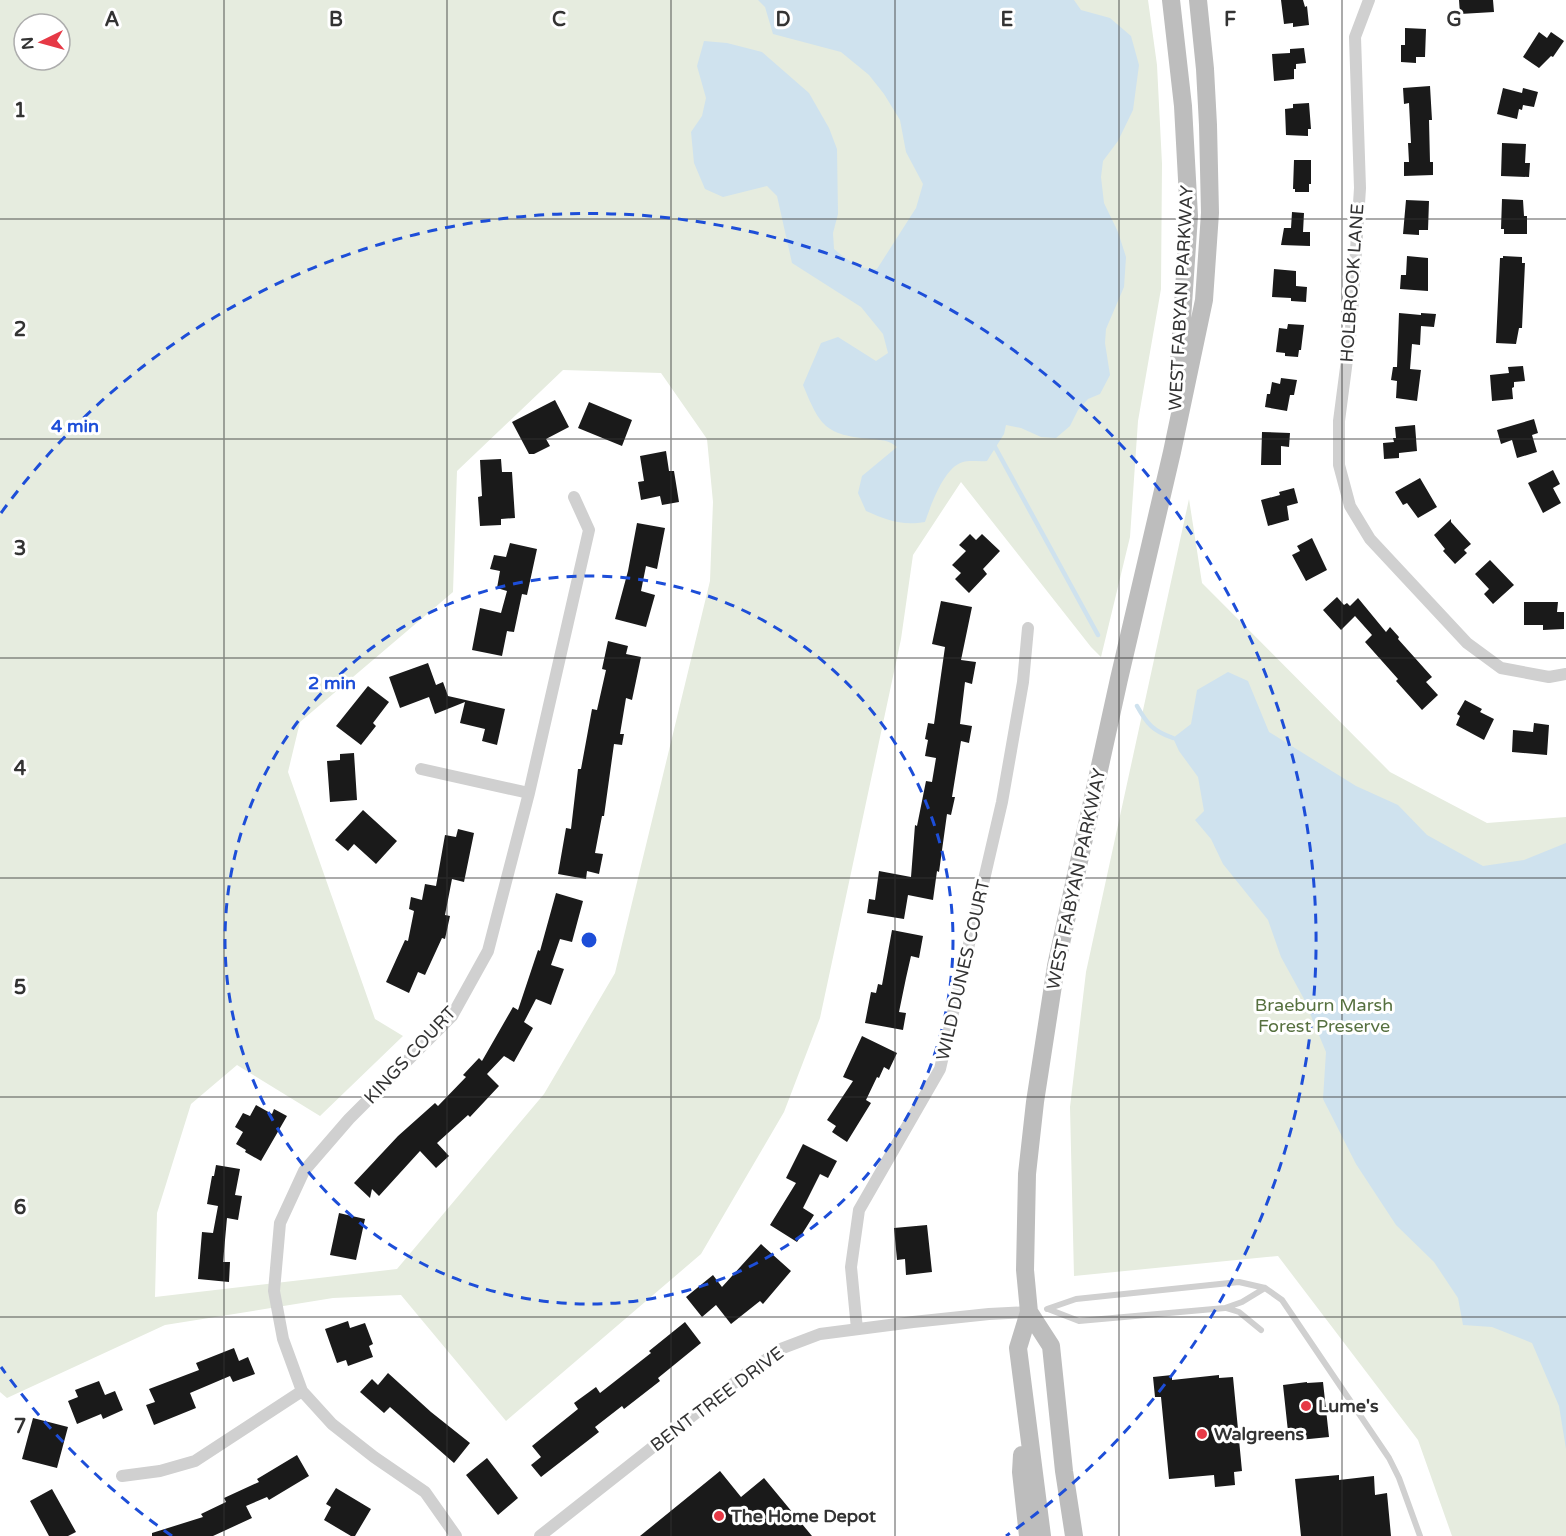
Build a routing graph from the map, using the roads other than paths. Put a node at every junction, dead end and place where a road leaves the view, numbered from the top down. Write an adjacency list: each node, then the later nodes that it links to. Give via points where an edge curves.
1 (1171, 0): 4 (main road, WEST FABYAN PARKWAY, via 1183,106 1188,216)
2 (1198, 0): 4 (main road, WEST FABYAN PARKWAY, via 1208,125 1209,224 1204,300)
3 (1369, 0): 7 (street, HOLBROOK LANE, via 1355,36 1360,188 1351,329 1339,421 1339,465 1350,506 1384,556 1467,643 1501,668 1549,677)
4 (1172, 452): 12 (main road, WEST FABYAN PARKWAY, via 1056,966 1027,1174 1025,1270)
5 (574, 497): 9 (street, KINGS COURT, via 588,530)
6 (1028, 628): 13 (street, WILD DUNES COURT, via 1023,682 1002,802 940,1069 859,1210 851,1267)
7 (1566, 674)
8 (421, 769): 9 (street)
9 (529, 793): 15 (street, KINGS COURT, via 488,951 452,1016 304,1170 280,1223 274,1291 283,1339)
10 (1265, 1288): 11 (lane); 11 (lane, via 1227,1283 1076,1299 1047,1309 1079,1321); 23 (lane, via 1282,1300 1389,1458)
11 (1225, 1308): 14 (lane, via 1239,1311)
12 (1029, 1312): 13 (street, BENT TREE DRIVE); 16 (main road, WEST FABYAN PARKWAY, via 1018,1348); 22 (main road, WEST FABYAN PARKWAY, via 1051,1346)
13 (857, 1329): 19 (street, BENT TREE DRIVE, via 820,1334 783,1348)
14 (1261, 1330)
15 (302, 1391): 17 (street, via 195,1461); 18 (street, KINGS COURT, via 333,1424 425,1492)
16 (1026, 1417): 20 (main road, via 1021,1472); 21 (main road, WEST FABYAN PARKWAY)
17 (122, 1476)
18 (456, 1536)
19 (540, 1536)
20 (1028, 1536)
21 (1042, 1536)
22 (1074, 1536)
23 (1420, 1536)

